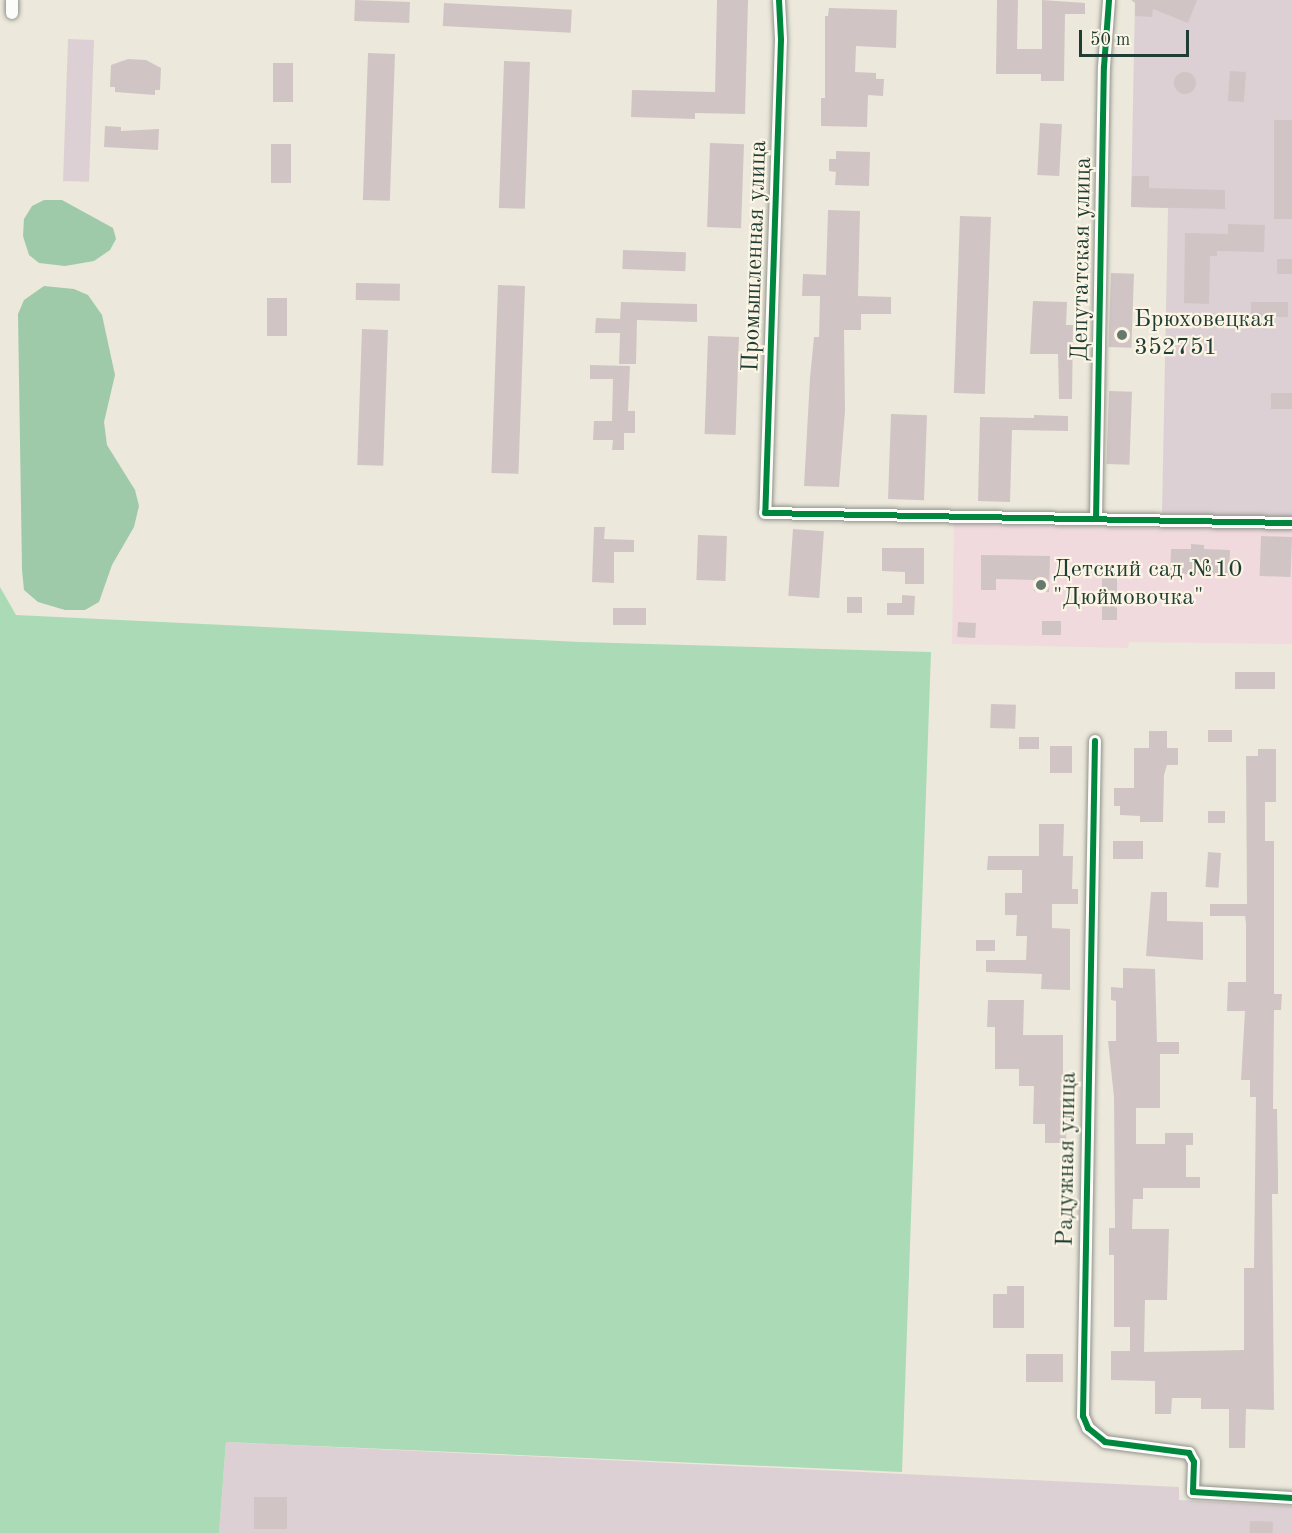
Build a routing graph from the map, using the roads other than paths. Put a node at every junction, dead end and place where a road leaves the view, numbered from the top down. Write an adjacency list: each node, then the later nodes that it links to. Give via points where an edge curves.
1 (12, 0): 4 (street)
2 (779, 0): 5 (street, Промышленная улица, via 781,40 765,513)
3 (1109, 0): 5 (street, Депутатская улица, via 1104,67)
4 (12, 13)
5 (1096, 519): 6 (street)
6 (1292, 523)
7 (1095, 741): 8 (street, Радужная улица, via 1081,1406 1088,1428 1105,1442 1189,1453 1194,1462 1193,1492)
8 (1292, 1498)

